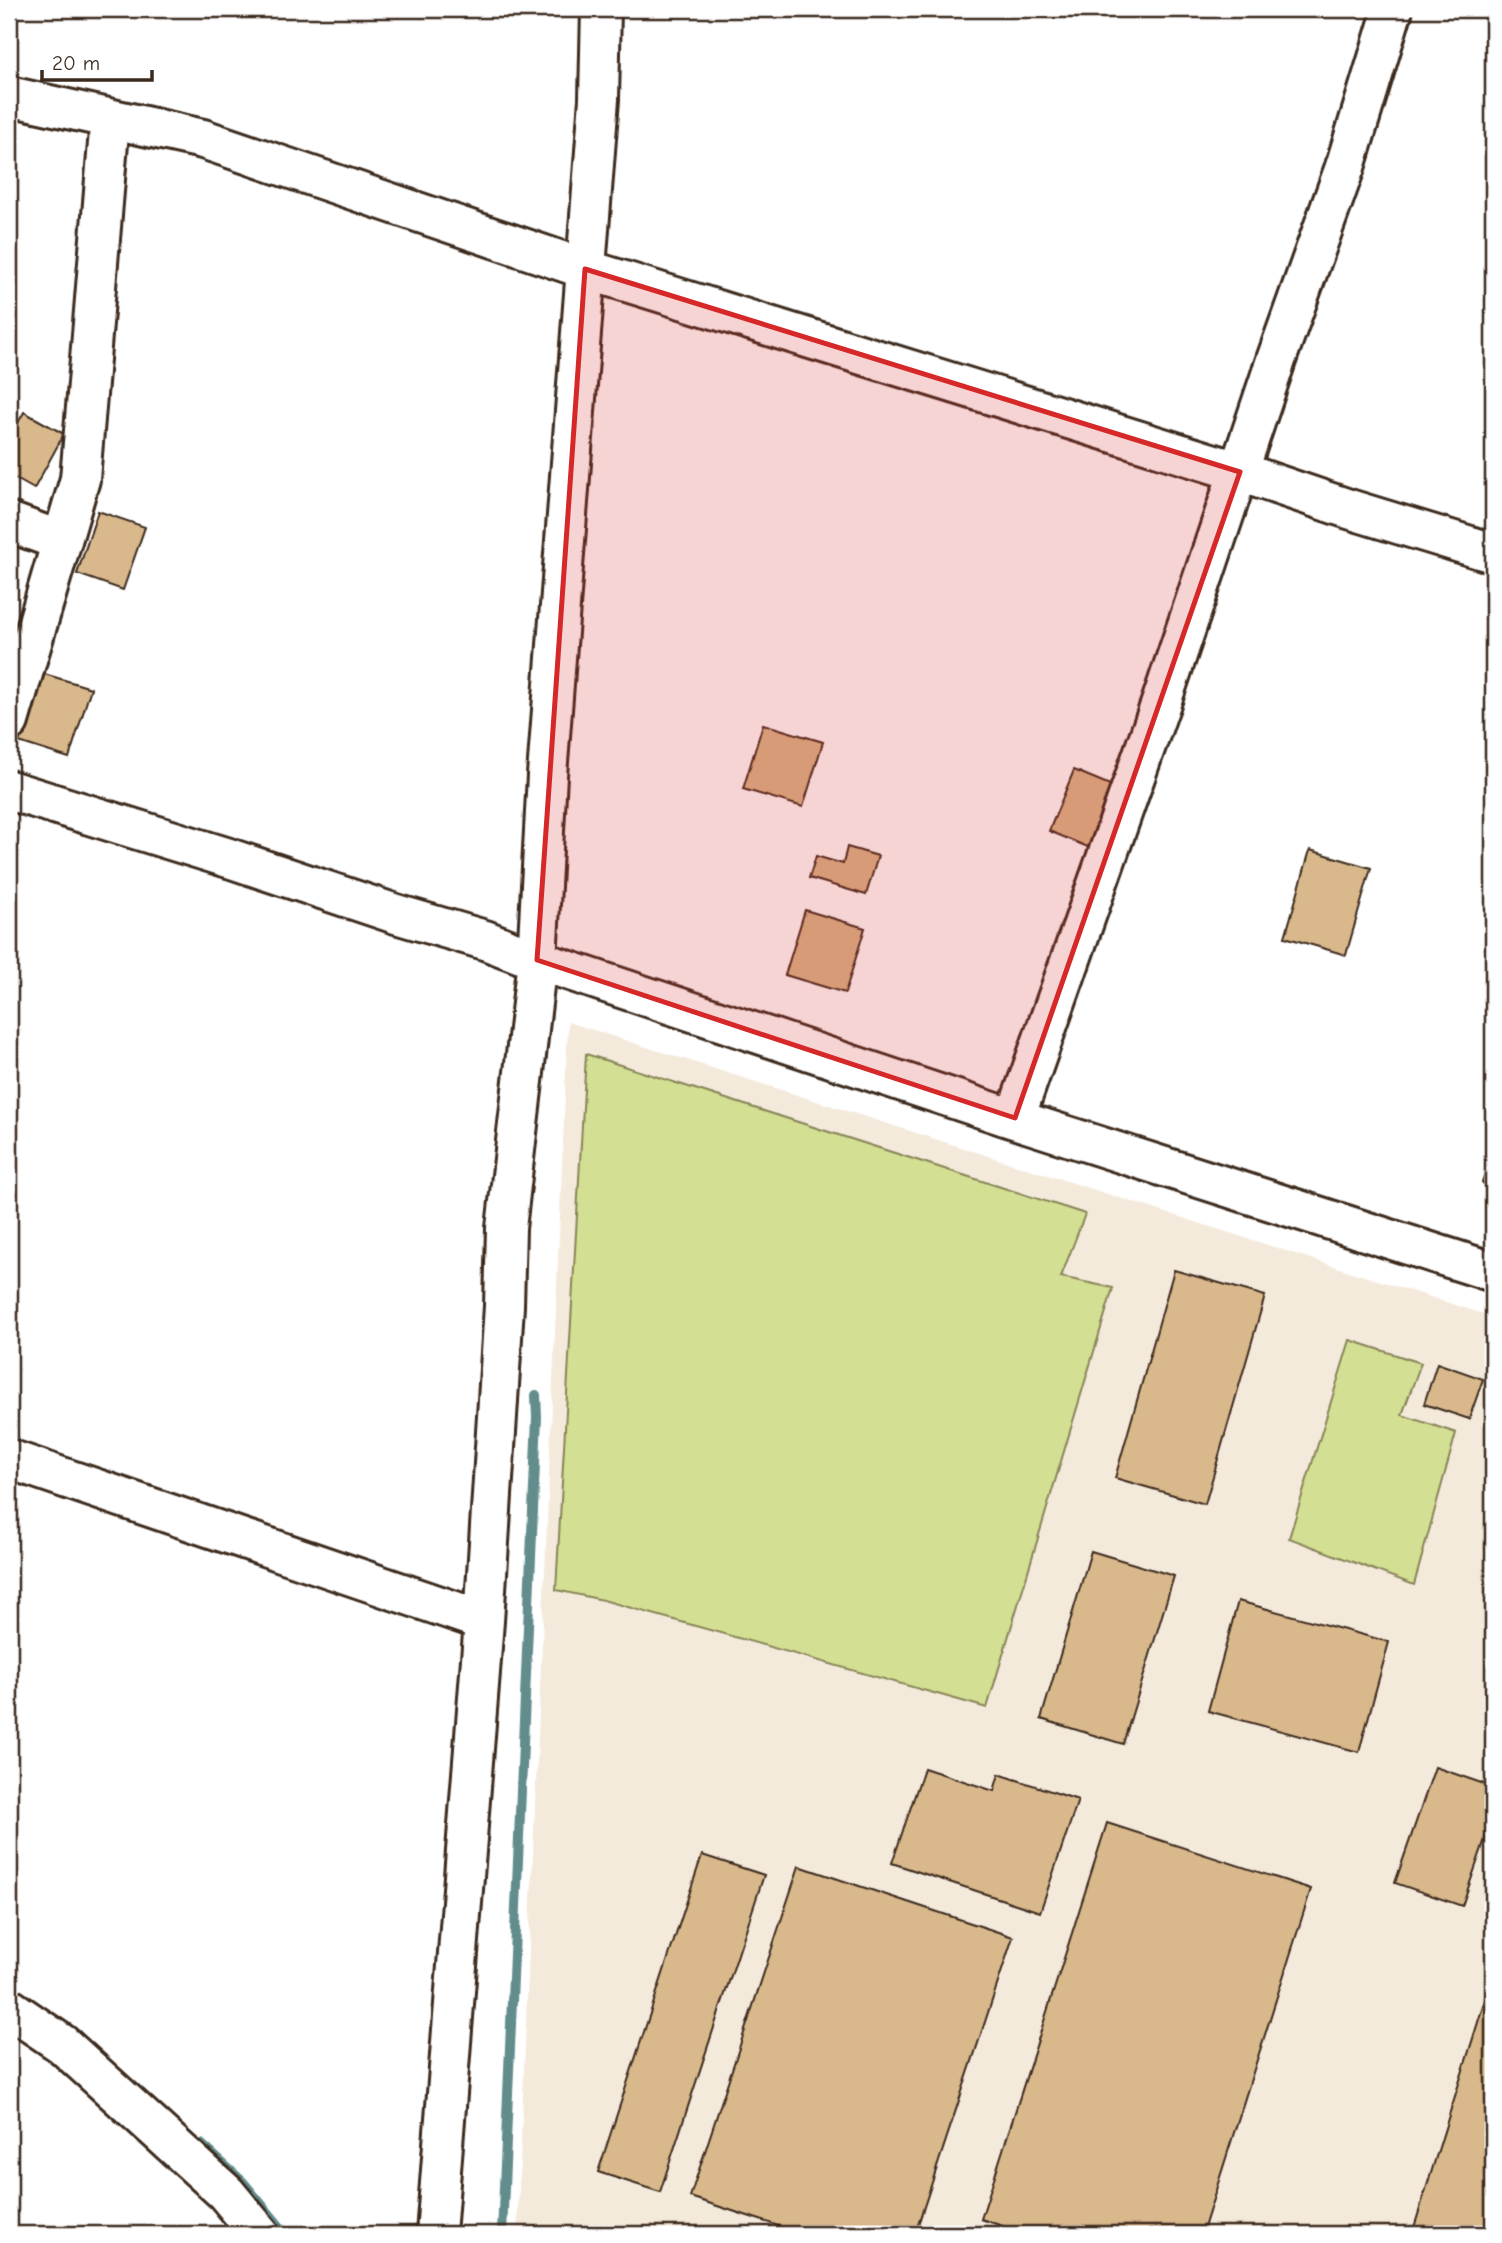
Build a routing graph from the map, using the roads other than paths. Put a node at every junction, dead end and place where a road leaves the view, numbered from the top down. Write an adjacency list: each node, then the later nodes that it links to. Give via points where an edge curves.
1 (601, 9): 5 (street, via 599,99)
2 (1393, 9): 6 (street, via 1345,167)
3 (9, 96): 4 (street)
4 (110, 119): 5 (street, via 203,139); 8 (street, via 80,479)
5 (585, 269): 6 (street); 12 (street)
6 (1240, 472): 9 (street); 13 (street)
7 (9, 522): 8 (street)
8 (61, 541): 10 (street)
9 (1493, 553)
10 (9, 721)
11 (9, 790): 12 (street)
12 (537, 960): 13 (street); 16 (street, via 506,1228)
13 (1015, 1118): 14 (street)
14 (1493, 1272)
15 (9, 1459): 16 (street)
16 (484, 1621): 19 (street)
17 (9, 2008): 18 (street, via 62,2044 226,2193)
18 (260, 2234)
19 (436, 2234)

